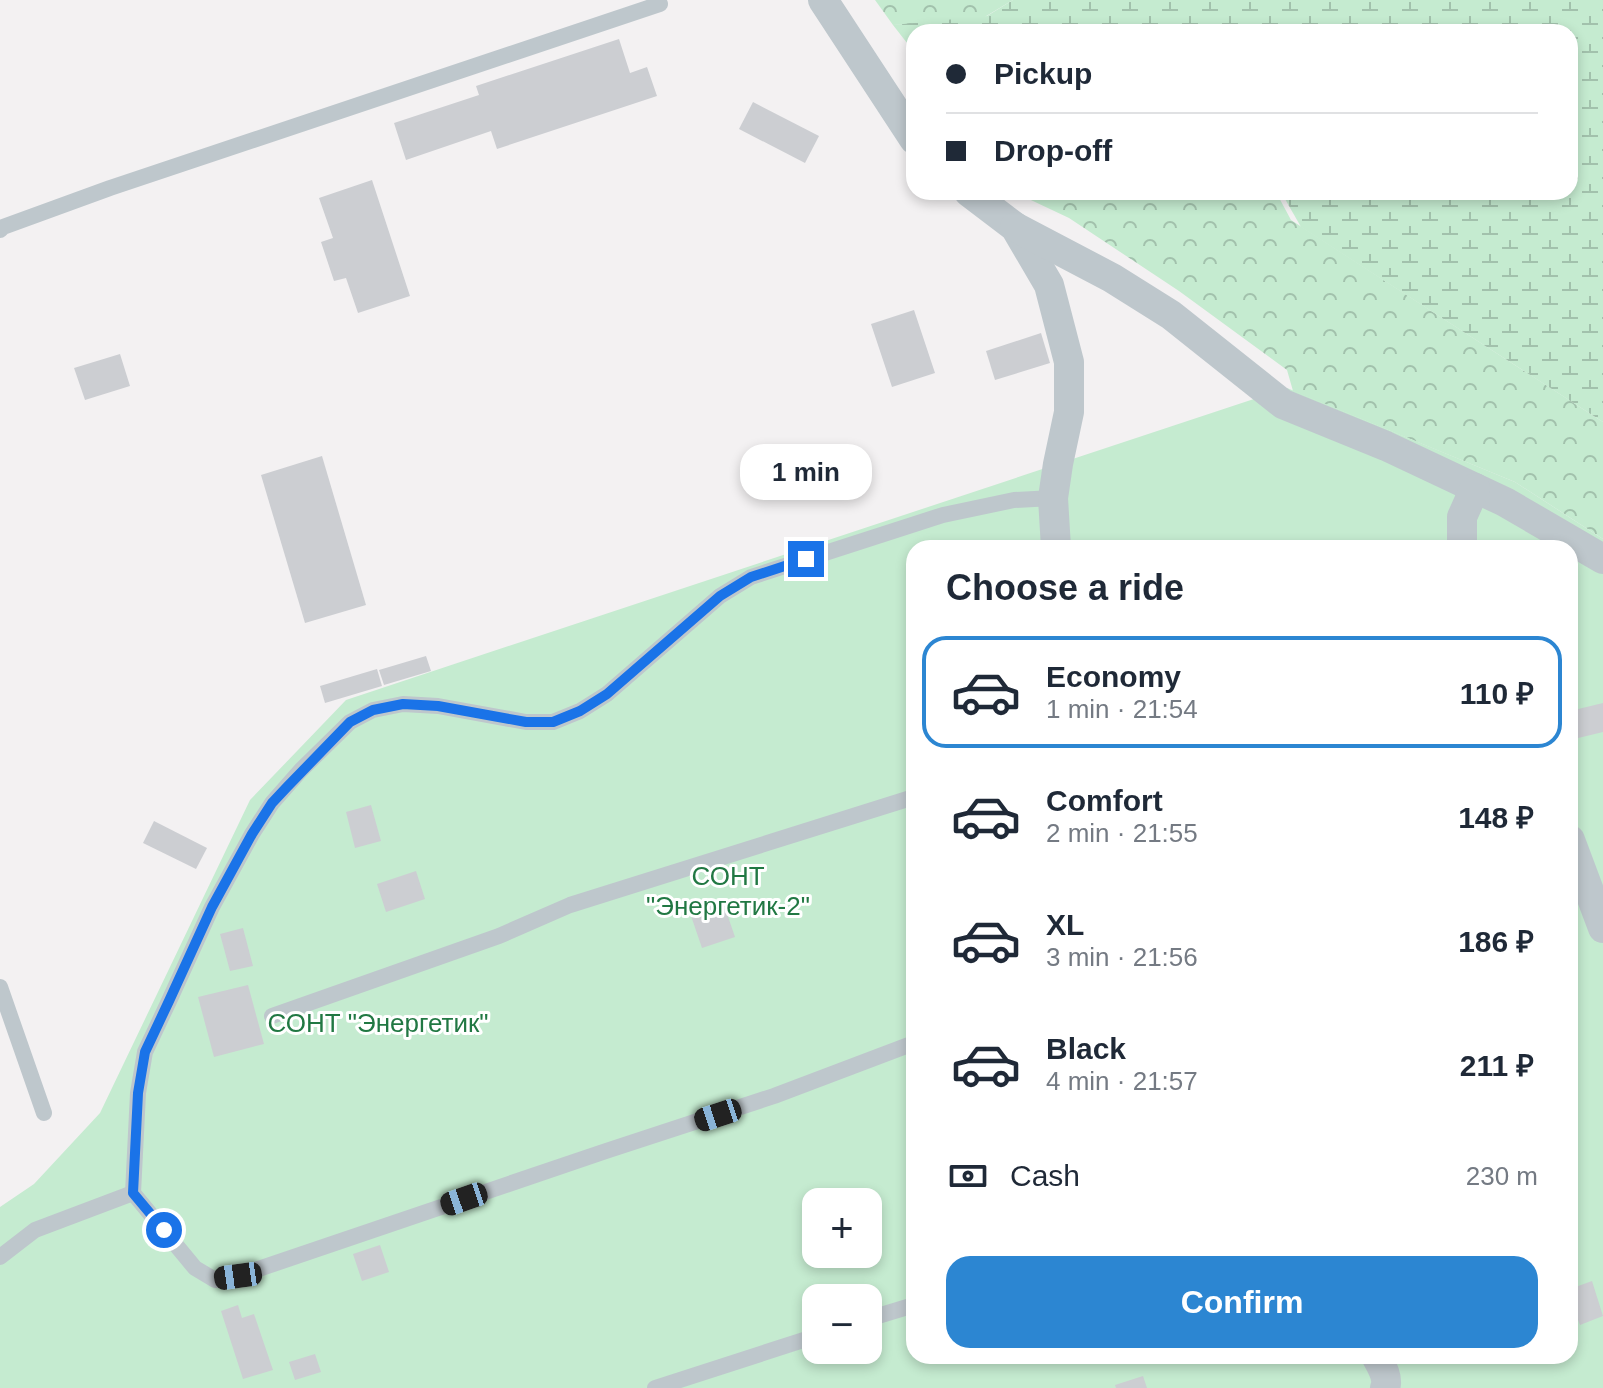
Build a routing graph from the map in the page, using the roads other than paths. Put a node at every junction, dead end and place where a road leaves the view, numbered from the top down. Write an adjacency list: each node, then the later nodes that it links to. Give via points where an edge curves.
1 (823, 0): 3 (street)
2 (660, 4): 6 (lane)
3 (906, 127)
4 (980, 200): 5 (street)
5 (1015, 227): 7 (street, via 1171,315 1283,404); 8 (street, via 1049,285 1069,362 1069,412)
6 (0, 230)
7 (1475, 488): 10 (street, via 1462,517); 11 (street)
8 (1053, 498): 9 (street); 21 (lane, via 943,515 751,577 720,596 607,694 553,722 403,704 350,722 301,770 252,834 145,1052)
9 (1056, 540)
10 (1462, 540)
11 (1570, 540)
12 (1578, 544): 13 (street)
13 (1603, 559)
14 (906, 800): 18 (lane, via 570,905 499,936)
15 (1578, 861): 16 (street)
16 (1603, 928)
17 (0, 987): 20 (lane)
18 (272, 1016)
19 (906, 1046): 21 (lane, via 774,1096 238,1276 215,1280 195,1268)
20 (44, 1113)
21 (133, 1193): 22 (lane, via 35,1230)
22 (0, 1257)
23 (906, 1307): 24 (lane)
24 (882, 1315)
25 (802, 1341): 27 (lane)
26 (1380, 1364): 28 (street)
27 (655, 1388)
28 (1385, 1388)

